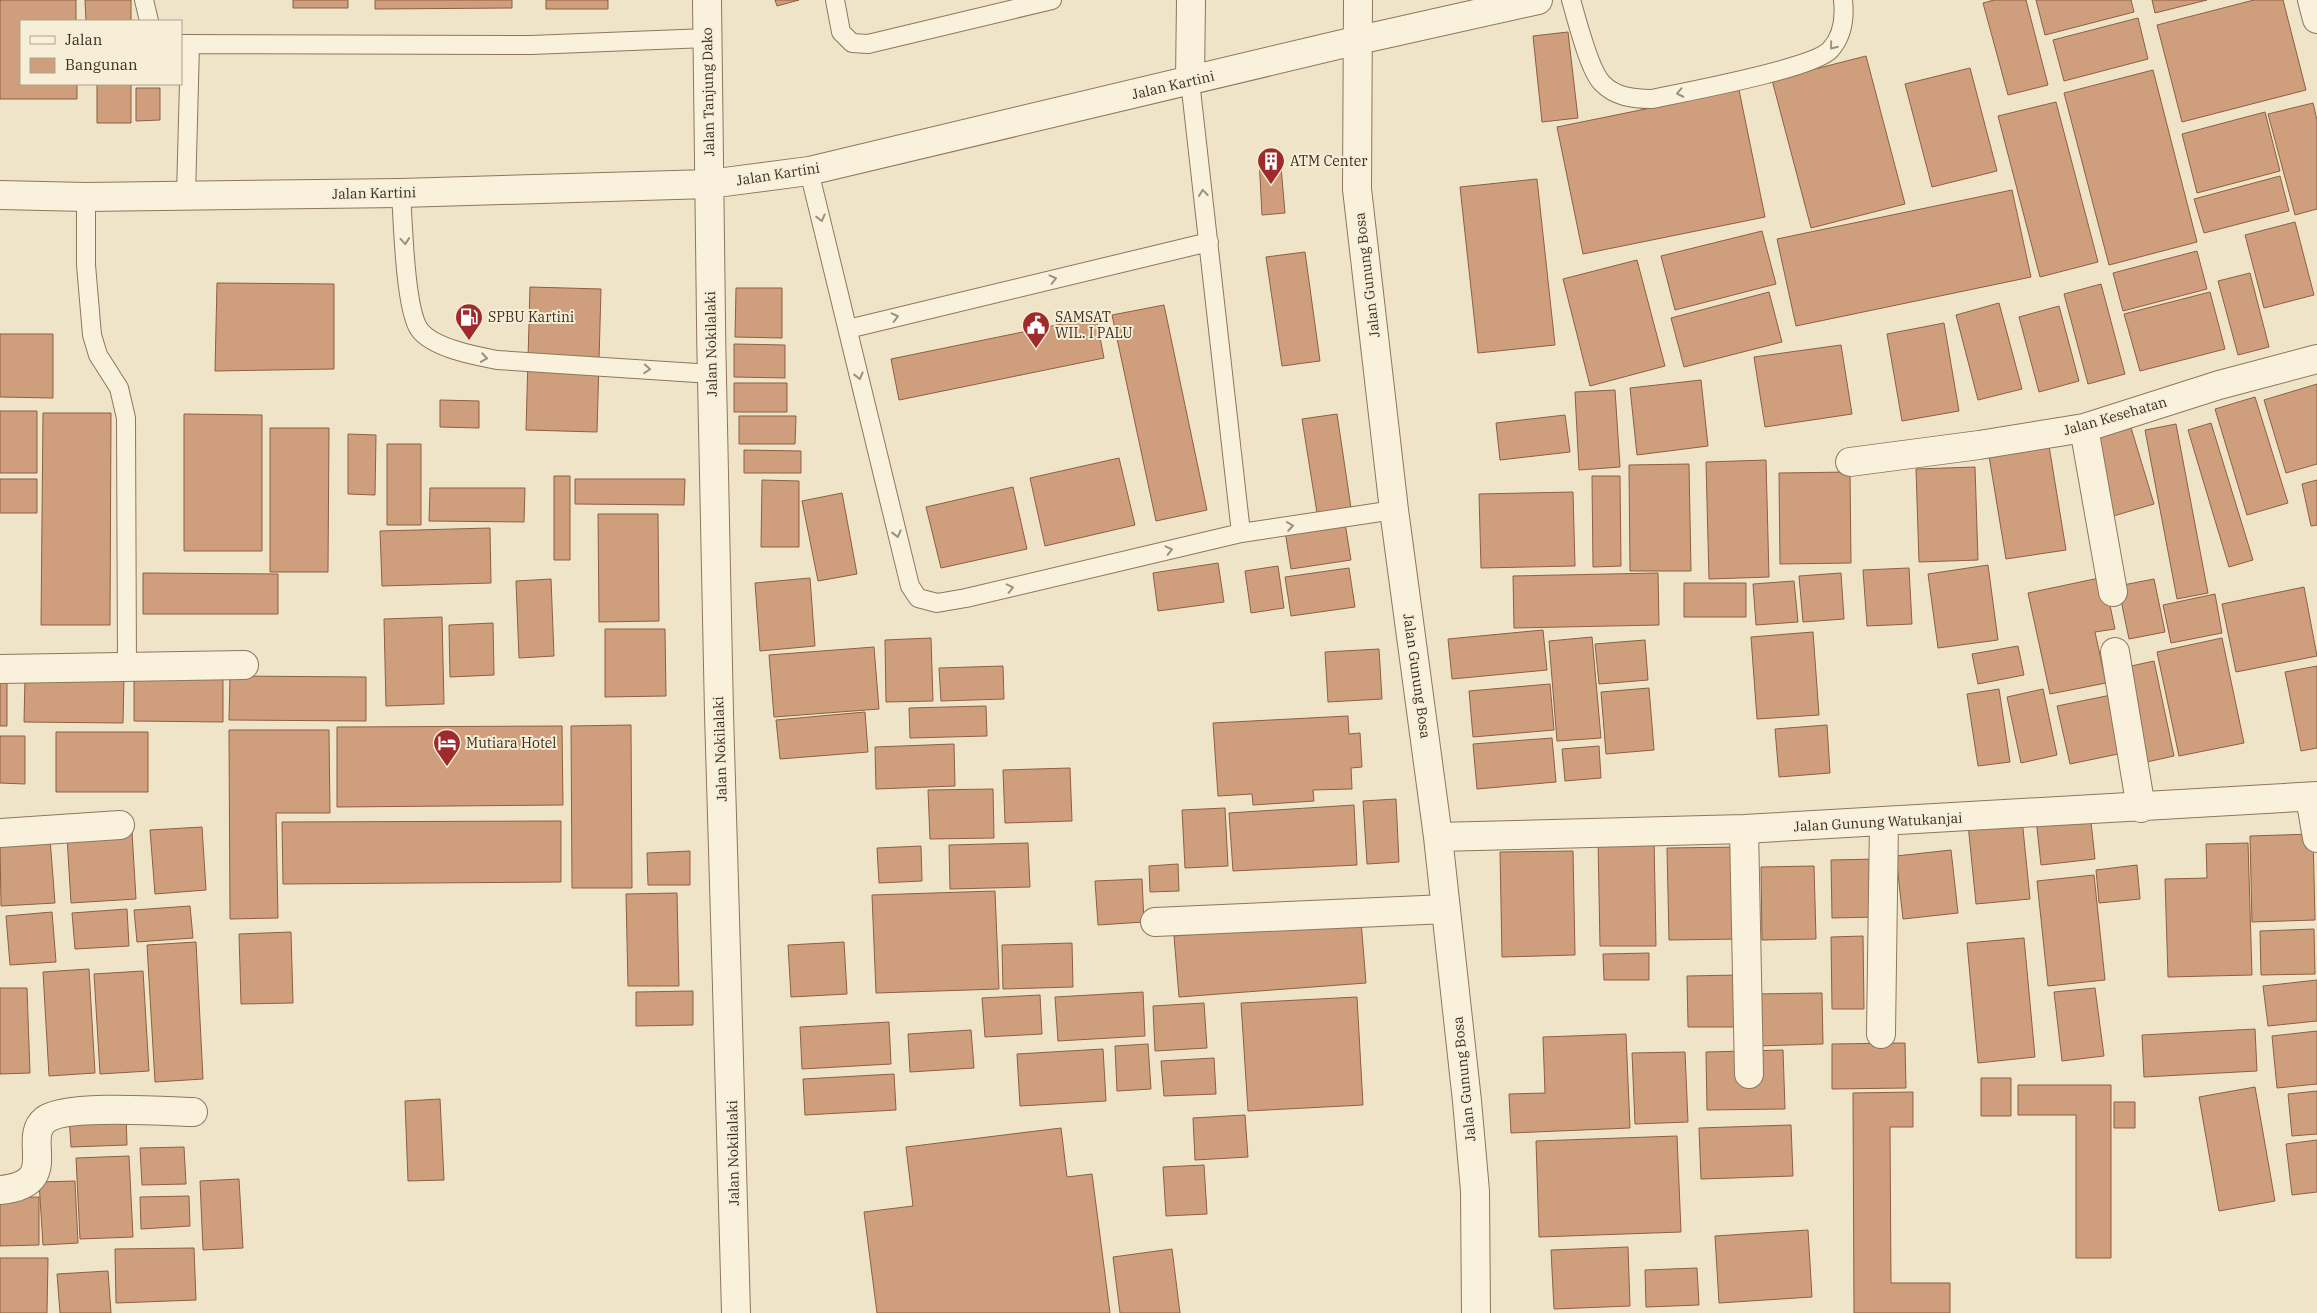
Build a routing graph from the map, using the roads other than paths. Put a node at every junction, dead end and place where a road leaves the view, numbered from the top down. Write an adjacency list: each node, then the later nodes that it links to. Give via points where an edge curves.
1 (144, 0): 12 (lane)
2 (707, 0): 13 (street, Jalan Tanjung Dako)
3 (835, 0): 4 (lane, via 841,32 852,43 868,44)
4 (1052, 0)
5 (1192, 0): 16 (street)
6 (1358, 0): 14 (street, Jalan Gunung Bosa)
7 (1538, 0): 14 (street, Jalan Kartini)
8 (1571, 0): 9 (lane, one-way to 8, via 1840,38 1828,52 1802,65 1652,99 1632,99 1602,83 1594,71)
9 (1844, 0)
10 (2312, 0): 11 (street)
11 (2317, 19)
12 (149, 20)
13 (708, 38): 15 (lane, via 532,45); 18 (street, Jalan Tanjung Dako)
14 (1359, 40): 16 (street, Jalan Kartini); 29 (street, Jalan Gunung Bosa, via 1357,189)
15 (186, 44): 21 (lane)
16 (1190, 81): 17 (street, Jalan Kartini); 23 (lane, one-way to 16)
17 (809, 171): 18 (street, Jalan Kartini); 24 (lane, one-way to 24)
18 (709, 184): 19 (street, Jalan Kartini); 26 (street, Jalan Nokilalaki)
19 (401, 193): 21 (street, Jalan Kartini); 26 (lane, one-way to 26, via 411,311 420,331 441,344 464,354 497,360)
20 (0, 194): 22 (street, Jalan Kartini)
21 (186, 195): 22 (street, Jalan Kartini)
22 (86, 197): 34 (lane, via 86,265 92,335 98,355 119,388 126,418)
23 (1209, 242): 24 (lane, one-way to 23); 30 (lane)
24 (848, 329): 30 (lane, one-way to 30, via 910,586 918,598 937,603 966,598)
25 (2317, 359): 27 (street, Jalan Kesehatan, via 2219,385)
26 (712, 374): 50 (street, Jalan Nokilalaki)
27 (2084, 428): 28 (street, Jalan Kesehatan); 31 (street)
28 (1850, 462)
29 (1394, 510): 30 (lane, one-way to 29); 42 (street, Jalan Gunung Bosa)
30 (1242, 533)
31 (2113, 592)
32 (2115, 652): 37 (street)
33 (244, 664): 34 (street)
34 (126, 666): 35 (street)
35 (0, 669)
36 (2314, 797): 37 (street, Jalan Gunung Watukanjai); 43 (street)
37 (2142, 808): 38 (street, Jalan Gunung Watukanjai)
38 (1884, 821): 40 (street, Jalan Gunung Watukanjai); 46 (street)
39 (120, 825): 41 (street)
40 (1744, 829): 42 (street, Jalan Gunung Watukanjai); 47 (street)
41 (0, 833)
42 (1438, 837): 44 (street, Jalan Gunung Bosa)
43 (2317, 838)
44 (1446, 910): 45 (street); 51 (street, Jalan Gunung Bosa, via 1475,1191)
45 (1155, 922)
46 (1881, 1034)
47 (1749, 1074)
48 (193, 1112): 49 (street, via 56,1113 43,1121 38,1133 35,1171 30,1180 22,1186)
49 (0, 1190)
50 (736, 1313)
51 (1476, 1313)

